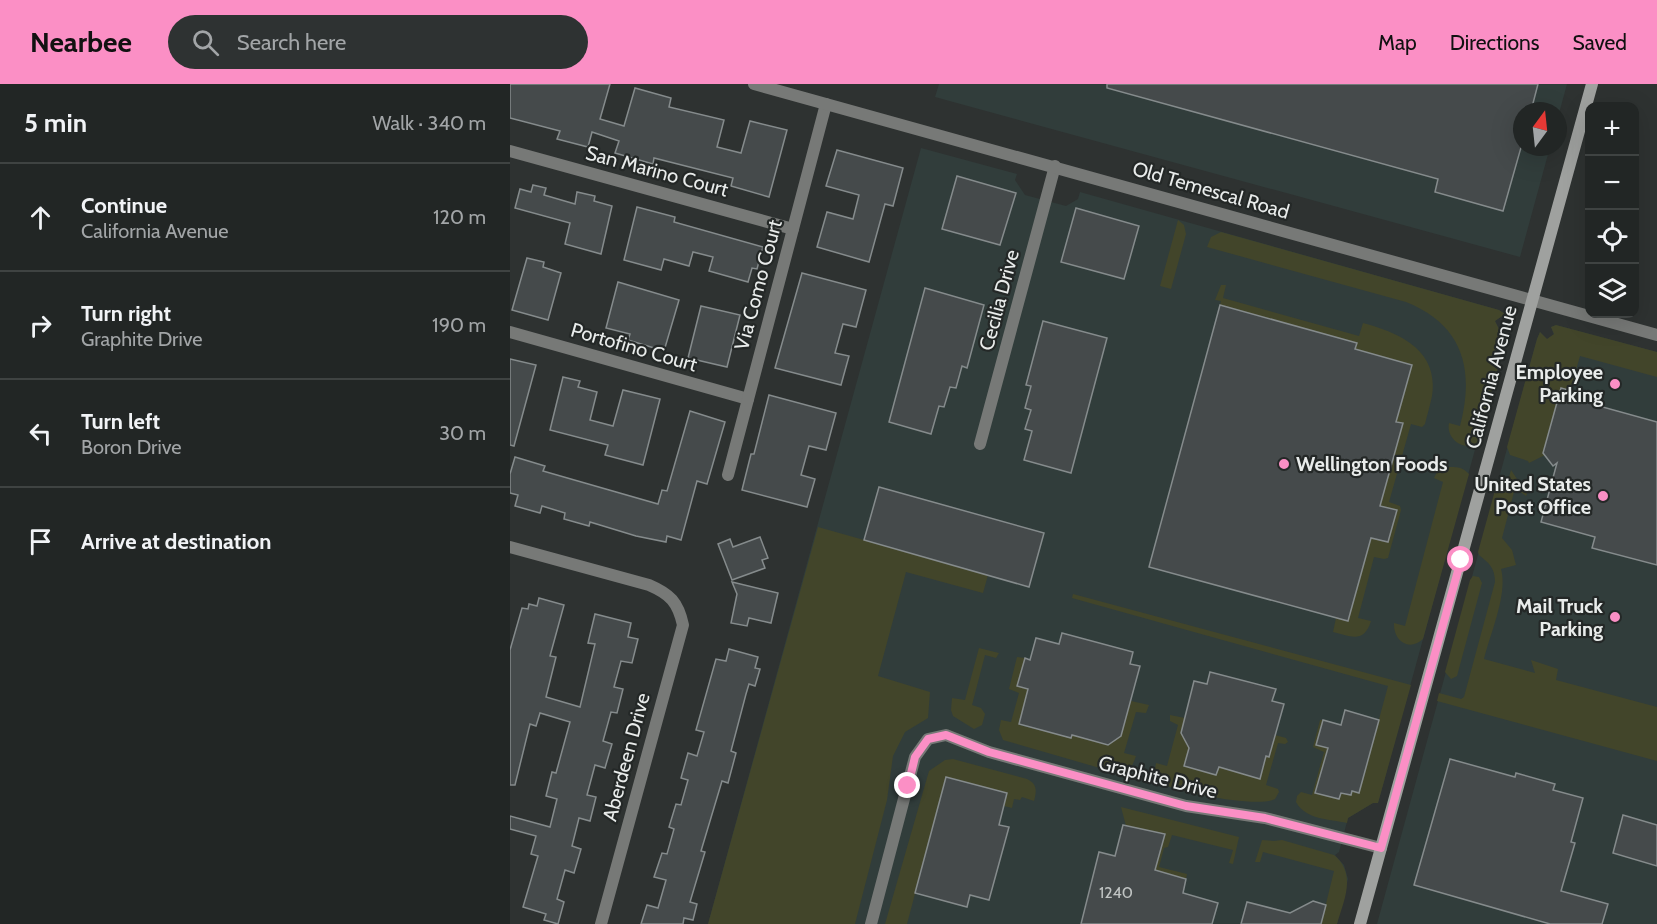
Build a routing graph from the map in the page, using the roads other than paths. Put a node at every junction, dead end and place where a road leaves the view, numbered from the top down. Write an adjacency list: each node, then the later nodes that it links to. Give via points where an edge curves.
1 (754, 84): 3 (street, Old Temescal Road)
2 (1592, 84): 7 (main road, California Avenue)
3 (826, 104): 5 (street, Old Temescal Road); 6 (street, Via Como Court)
4 (510, 151): 6 (street, San Marino Court)
5 (1055, 166): 7 (street, Old Temescal Road); 11 (street, Cecilia Drive)
6 (793, 229): 10 (street, Via Como Court)
7 (1532, 300): 9 (street, Old Temescal Road); 14 (main road, California Avenue)
8 (510, 332): 10 (street, Portofino Court)
9 (1657, 335)
10 (748, 399): 12 (street, Via Como Court)
11 (980, 444)
12 (728, 475)
13 (510, 547): 15 (street, Aberdeen Drive, via 663,591 675,602 683,625)
14 (1381, 848): 16 (street, Graphite Drive, via 1265,818 1186,806 989,752 946,735 928,739 915,757); 17 (main road, California Avenue)
15 (601, 924)
16 (871, 924)
17 (1360, 924)

